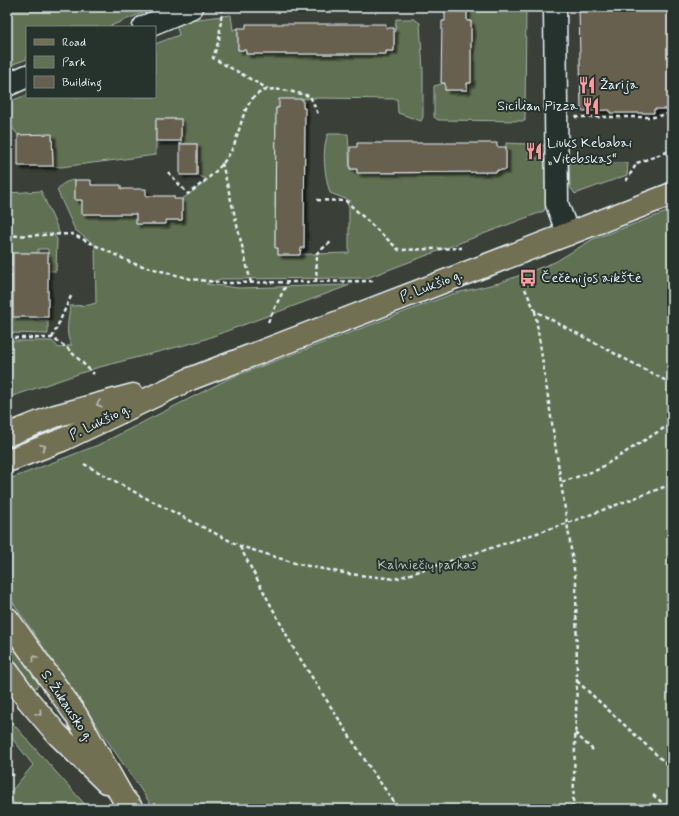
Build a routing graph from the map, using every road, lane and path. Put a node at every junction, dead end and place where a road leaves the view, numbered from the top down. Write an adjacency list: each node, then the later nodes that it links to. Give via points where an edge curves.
1 (192, 7): 6 (street)
2 (362, 7): 5 (path)
3 (555, 7): 12 (street)
4 (222, 8): 9 (path, via 213,58)
5 (358, 11)
6 (146, 26)
7 (26, 76): 8 (street)
8 (7, 85)
9 (269, 89): 11 (path, via 310,96); 14 (path, via 256,94 252,100 231,153)
10 (672, 113): 12 (path, via 654,117)
11 (318, 114)
12 (556, 117): 19 (street, via 557,204)
13 (672, 150): 16 (path, via 637,162)
14 (222, 163): 15 (path, via 209,180 188,194); 25 (path)
15 (168, 172)
16 (626, 181)
17 (672, 194): 19 (main road, P. Lukšio g.)
18 (317, 200): 22 (path, via 346,201 399,250)
19 (568, 234): 34 (main road, P. Lukšio g.)
20 (7, 236): 25 (path, via 72,234 132,263 191,279)
21 (331, 242): 24 (path, via 317,254)
22 (462, 248)
23 (375, 280): 24 (path)
24 (316, 282): 26 (path)
25 (251, 283): 26 (path)
26 (287, 283): 30 (path)
27 (525, 289): 29 (path)
28 (72, 294): 32 (path)
29 (535, 311): 35 (path); 40 (path)
30 (268, 322)
31 (7, 338): 32 (path)
32 (52, 338): 33 (path, via 66,347)
33 (94, 374)
34 (190, 379): 37 (main road, P. Lukšio g., one-way to 37, via 55,416); 38 (main road, P. Lukšio g., one-way to 34, via 62,440)
35 (672, 384)
36 (672, 423): 40 (path, via 597,470)
37 (7, 435)
38 (7, 461)
39 (84, 464): 43 (path)
40 (562, 482): 42 (path)
41 (672, 484): 42 (path)
42 (568, 523): 43 (path, via 395,579 349,574 298,564); 46 (path, via 576,582)
43 (240, 546): 54 (path, via 294,649)
44 (7, 618): 53 (main road, S. Žukausko g., one-way to 44, via 76,715)
45 (7, 671): 53 (main road, S. Žukausko g., one-way to 53, via 57,734)
46 (576, 681): 47 (path); 50 (path)
47 (575, 733): 48 (path); 55 (path)
48 (593, 750)
49 (7, 769): 51 (path)
50 (672, 769)
51 (14, 776)
52 (653, 795): 56 (path)
53 (127, 803)
54 (399, 809)
55 (573, 809)
56 (670, 809)

